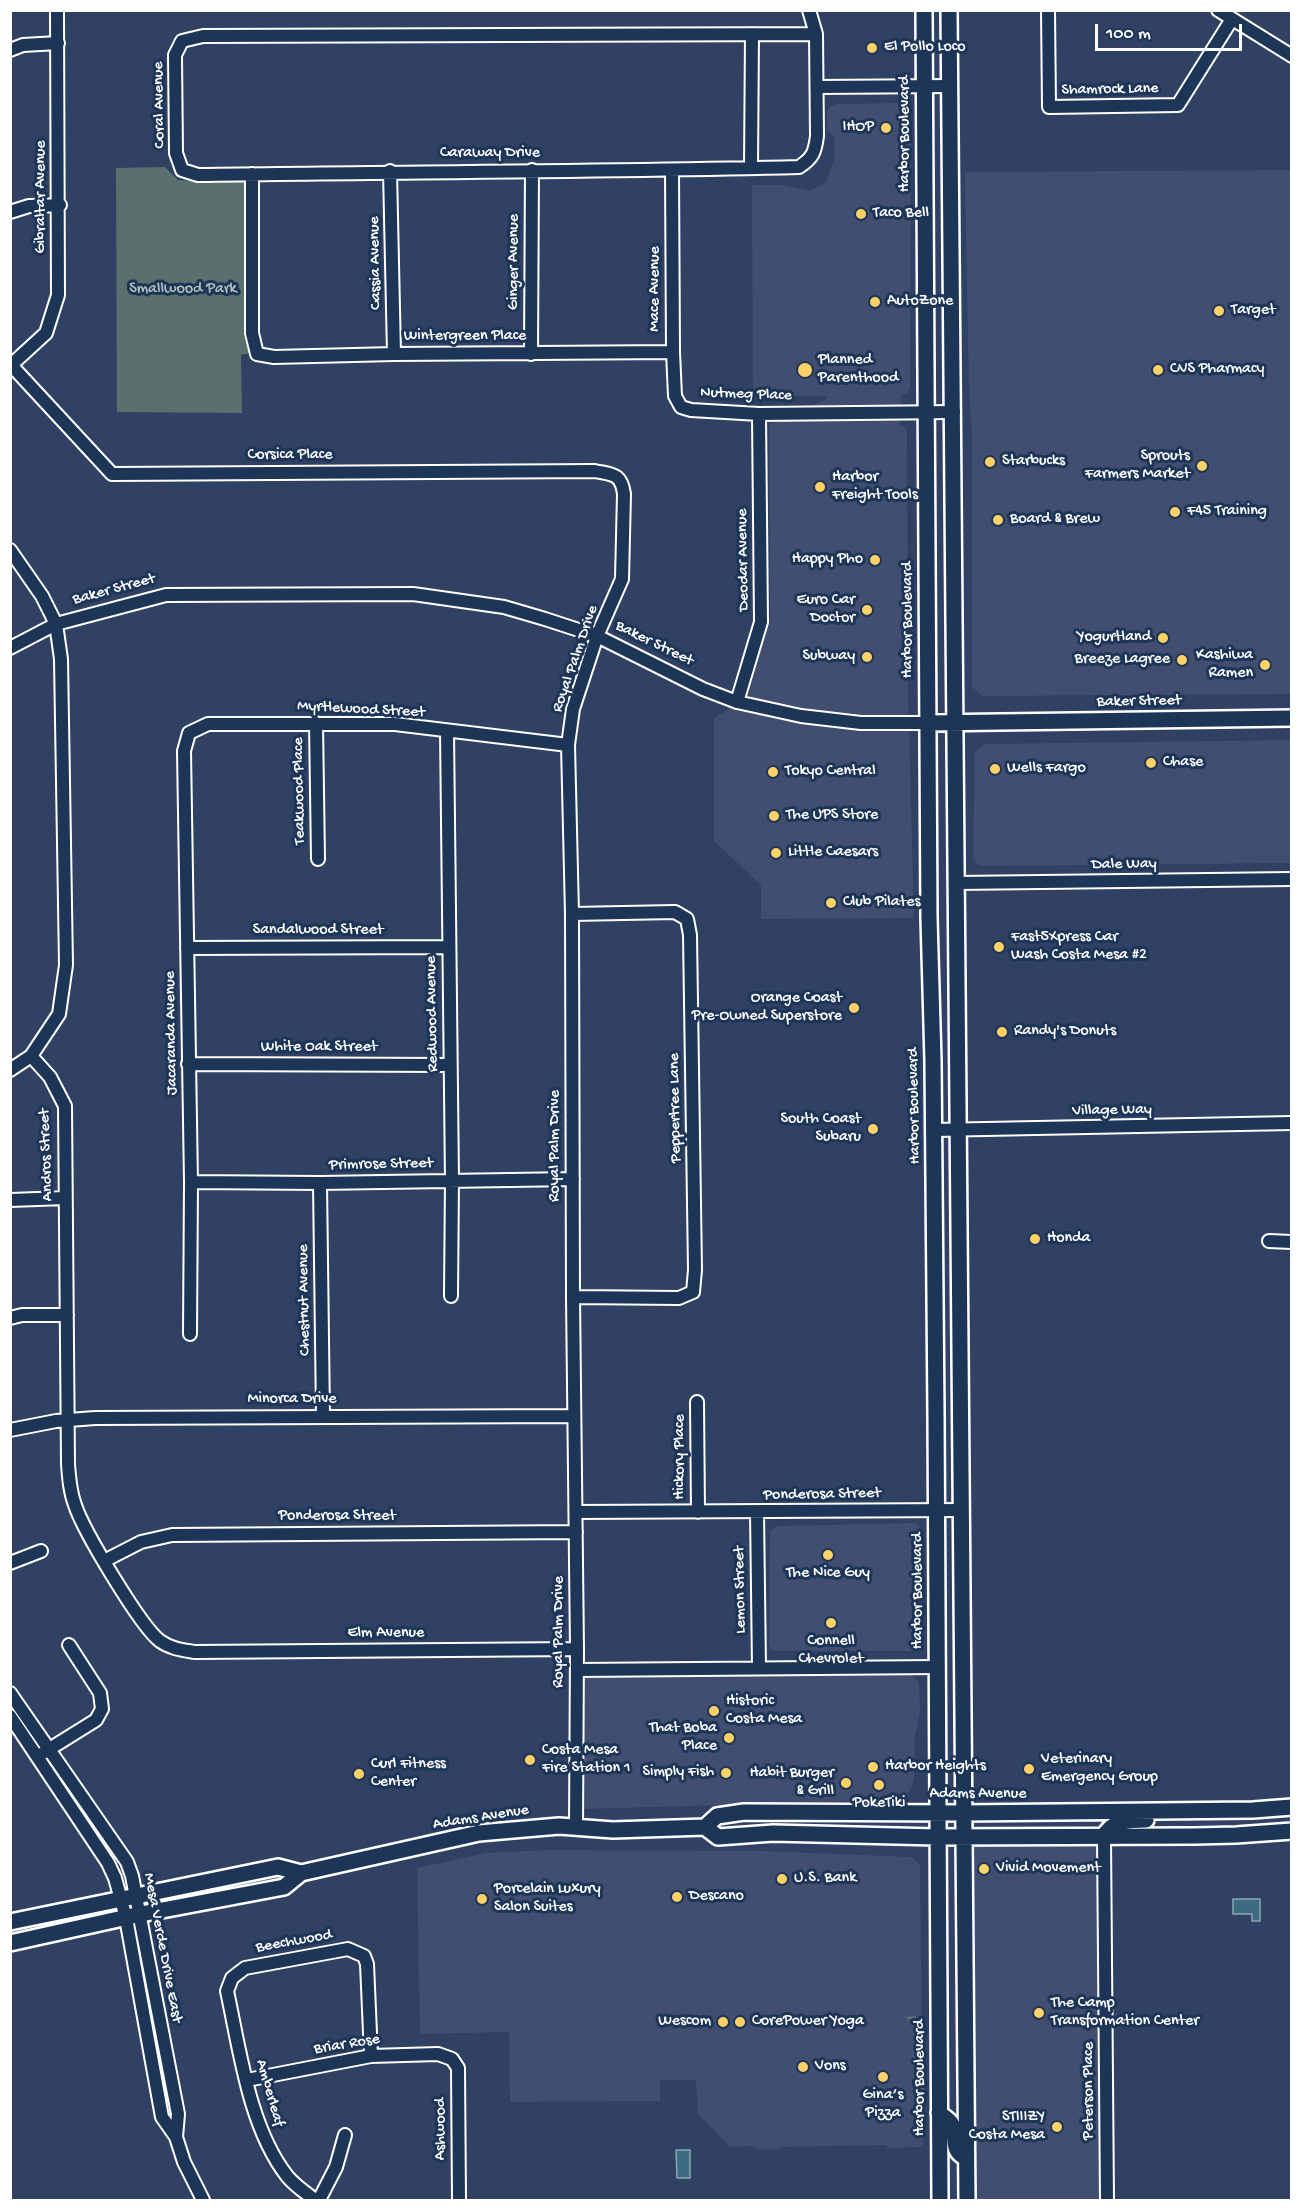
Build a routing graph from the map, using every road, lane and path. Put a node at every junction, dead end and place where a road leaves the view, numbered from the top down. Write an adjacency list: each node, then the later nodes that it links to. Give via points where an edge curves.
1 (57, 10): 10 (street, Gibraltar Avenue)
2 (809, 10): 9 (street)
3 (924, 10): 13 (main road, Harbor Boulevard)
4 (949, 10): 14 (main road)
5 (1048, 10): 7 (street, Shamrock Lane, via 1049,107 1178,105)
6 (1218, 10): 7 (street)
7 (1232, 19): 12 (street)
8 (752, 34): 9 (street); 16 (street); 17 (street, Coral Avenue, via 203,36 182,41 175,56 176,153)
9 (816, 34): 15 (street)
10 (58, 43): 11 (street, via 23,45); 22 (street, Gibraltar Avenue)
11 (10, 50)
12 (1292, 56)
13 (924, 86): 14 (street); 15 (street); 29 (main road, Harbor Boulevard)
14 (950, 86): 30 (main road)
15 (817, 87): 16 (street, Caraway Drive, via 815,152 811,160 800,167)
16 (751, 168): 19 (street, Caraway Drive)
17 (182, 170): 21 (street, Caraway Drive, via 198,175)
18 (532, 170): 19 (street, Caraway Drive); 20 (street, Caraway Drive); 26 (street, Ginger Avenue)
19 (672, 170): 24 (street, Mace Avenue)
20 (390, 171): 21 (street, Caraway Drive); 25 (street, Cassia Avenue)
21 (252, 174): 25 (street, Wintergreen Place, via 252,333 257,354)
22 (60, 205): 23 (street, via 29,206); 27 (street, Gibraltar Avenue, via 58,295 46,333)
23 (10, 212)
24 (673, 352): 26 (street, Wintergreen Place); 28 (street, Mace Avenue, via 675,396)
25 (394, 354): 26 (street, Wintergreen Place)
26 (531, 354)
27 (11, 365): 32 (street, Corsica Place, via 112,474 595,471)
28 (681, 406): 31 (street, Nutmeg Place, via 691,411)
29 (926, 412): 30 (street, Nutmeg Place); 31 (street, Nutmeg Place); 40 (main road, Harbor Boulevard)
30 (954, 412): 41 (main road)
31 (759, 414): 37 (street, Deodar Avenue, via 761,622)
32 (617, 476): 35 (street, Royal Palm Drive, via 624,494 622,579)
33 (10, 550): 34 (street)
34 (56, 624): 35 (street, Baker Street, via 166,595 413,594 504,607); 36 (street, Baker Street); 51 (street, via 61,659 66,965 59,1014)
35 (597, 636): 37 (street, Baker Street); 44 (street, Royal Palm Drive, via 573,709)
36 (10, 648)
37 (737, 702): 40 (street, Baker Street, via 801,716 861,723)
38 (1292, 718): 41 (main road, Baker Street)
39 (316, 723): 42 (street, Myrtlewood Street, via 395,724); 43 (street, Myrtlewood Street, via 208,724); 45 (street, Teakwood Place)
40 (928, 723): 41 (main road, Baker Street); 57 (main road, Harbor Boulevard)
41 (955, 723): 47 (main road)
42 (447, 731): 44 (street, Myrtlewood Street); 49 (street, Redwood Avenue)
43 (189, 733): 50 (street, Jacaranda Avenue, via 184,751)
44 (568, 745): 48 (street, Royal Palm Drive)
45 (318, 859)
46 (1292, 879): 47 (street, Dale Way)
47 (957, 883): 56 (main road)
48 (572, 914): 58 (street, Royal Palm Drive); 67 (street, Peppertree Lane, via 675,912 687,919 691,947 695,1270 693,1292 679,1298)
49 (448, 947): 50 (street, Sandalwood Street); 53 (street, Redwood Avenue)
50 (187, 948): 52 (street, Jacaranda Avenue)
51 (31, 1056): 54 (street); 62 (street, Andros Street, via 50,1077 65,1106)
52 (188, 1064): 53 (street, White Oak Street); 60 (street, Jacaranda Avenue)
53 (450, 1065): 59 (street, Redwood Avenue)
54 (10, 1070)
55 (1292, 1123): 56 (street, Village Way)
56 (959, 1130): 57 (street, Village Way); 77 (main road)
57 (934, 1131): 76 (main road, Harbor Boulevard)
58 (573, 1179): 59 (street, Primrose Street); 67 (street, Royal Palm Drive)
59 (452, 1180): 61 (street, Primrose Street); 66 (street, Redwood Avenue)
60 (191, 1182): 61 (street, Primrose Street); 70 (street, Jacaranda Avenue)
61 (320, 1183): 72 (street, Chestnut Avenue)
62 (65, 1198): 63 (street); 68 (street, Andros Street)
63 (10, 1200)
64 (1269, 1241): 65 (street)
65 (1292, 1242)
66 (451, 1296)
67 (573, 1297): 73 (street, Royal Palm Drive)
68 (67, 1315): 69 (street); 74 (street, Andros Street)
69 (10, 1318)
70 (190, 1334)
71 (698, 1401): 79 (street, Hickory Place)
72 (323, 1416): 73 (street, Minorca Drive); 74 (street, Minorca Drive)
73 (574, 1416): 78 (street, Royal Palm Drive)
74 (67, 1419): 75 (street, Minorca Drive); 83 (street, Andros Street, via 72,1494 79,1517)
75 (10, 1430)
76 (937, 1509): 77 (street, Ponderosa Street); 80 (street, Ponderosa Street); 88 (main road, Harbor Boulevard)
77 (961, 1510): 98 (main road)
78 (576, 1512): 79 (street, Ponderosa Street); 81 (street, Royal Palm Drive)
79 (698, 1512): 80 (street, Ponderosa Street)
80 (757, 1512): 89 (street, Lemon Street)
81 (576, 1532): 83 (street, Ponderosa Street, via 172,1535 141,1542); 86 (street, Royal Palm Drive)
82 (41, 1551): 84 (street)
83 (104, 1561): 87 (street, Andros Street, via 153,1635 172,1648)
84 (10, 1563)
85 (69, 1645): 93 (street, via 100,1693 102,1709 96,1720)
86 (577, 1649): 87 (street, Elm Avenue); 90 (street, Royal Palm Drive)
87 (195, 1652)
88 (937, 1667): 89 (street); 97 (main road, Harbor Boulevard)
89 (759, 1668): 90 (street)
90 (577, 1670): 99 (street, Royal Palm Drive)
91 (10, 1693): 93 (street, Mesa Verde Drive East)
92 (10, 1716): 94 (street, Mesa Verde Drive East)
93 (49, 1750): 94 (street); 107 (street, Mesa Verde Drive East, via 127,1862)
94 (37, 1757): 108 (street, Mesa Verde Drive East, via 108,1863)
95 (1292, 1807): 96 (main road, Adams Avenue)
96 (1194, 1809): 98 (main road, Adams Avenue); 102 (main road); 105 (main road, via 1173,1820 1114,1824)
97 (938, 1813): 98 (main road, Adams Avenue); 100 (main road, Adams Avenue, via 744,1812 717,1816); 103 (main road, Harbor Boulevard)
98 (963, 1814): 104 (main road)
99 (576, 1827): 100 (main road, Adams Avenue); 106 (main road, Adams Avenue, via 479,1833)
100 (705, 1827): 103 (main road, Adams Avenue, via 718,1837 773,1833)
101 (1292, 1831): 102 (main road, Adams Avenue)
102 (1195, 1836): 105 (main road, Adams Avenue)
103 (938, 1837): 104 (main road, Adams Avenue); 116 (main road, Harbor Boulevard)
104 (963, 1837): 105 (main road, Adams Avenue); 118 (main road)
105 (1104, 1837): 124 (street, Peterson Place)
106 (301, 1873): 107 (main road, Adams Avenue, via 278,1867); 109 (main road, Adams Avenue, via 284,1887)
107 (138, 1896): 108 (main road, Adams Avenue); 109 (street, Mesa Verde Drive East)
108 (122, 1899): 109 (street, Mesa Verde Drive East); 110 (main road, Adams Avenue)
109 (133, 1916): 111 (main road, Adams Avenue); 119 (street, Mesa Verde Drive East, via 162,2117 176,2137)
110 (10, 1922)
111 (10, 1943)
112 (232, 1978): 113 (street, Beechwood, via 245,1968 348,1949 364,1956); 115 (street, Amberleaf, via 228,1991)
113 (371, 2056): 114 (street, Briar Rose, via 438,2054); 115 (street, Briar Rose)
114 (452, 2059): 121 (street, Ashwood, via 458,2068)
115 (247, 2080): 120 (street, Amberleaf, via 269,2150 288,2178)
116 (939, 2113): 118 (main road, via 951,2123 957,2152); 122 (main road, Harbor Boulevard)
117 (345, 2135): 120 (street, via 336,2167)
118 (966, 2158): 123 (main road)
119 (203, 2200)
120 (317, 2200)
121 (459, 2200)
122 (940, 2200)
123 (967, 2200)
124 (1107, 2200)

